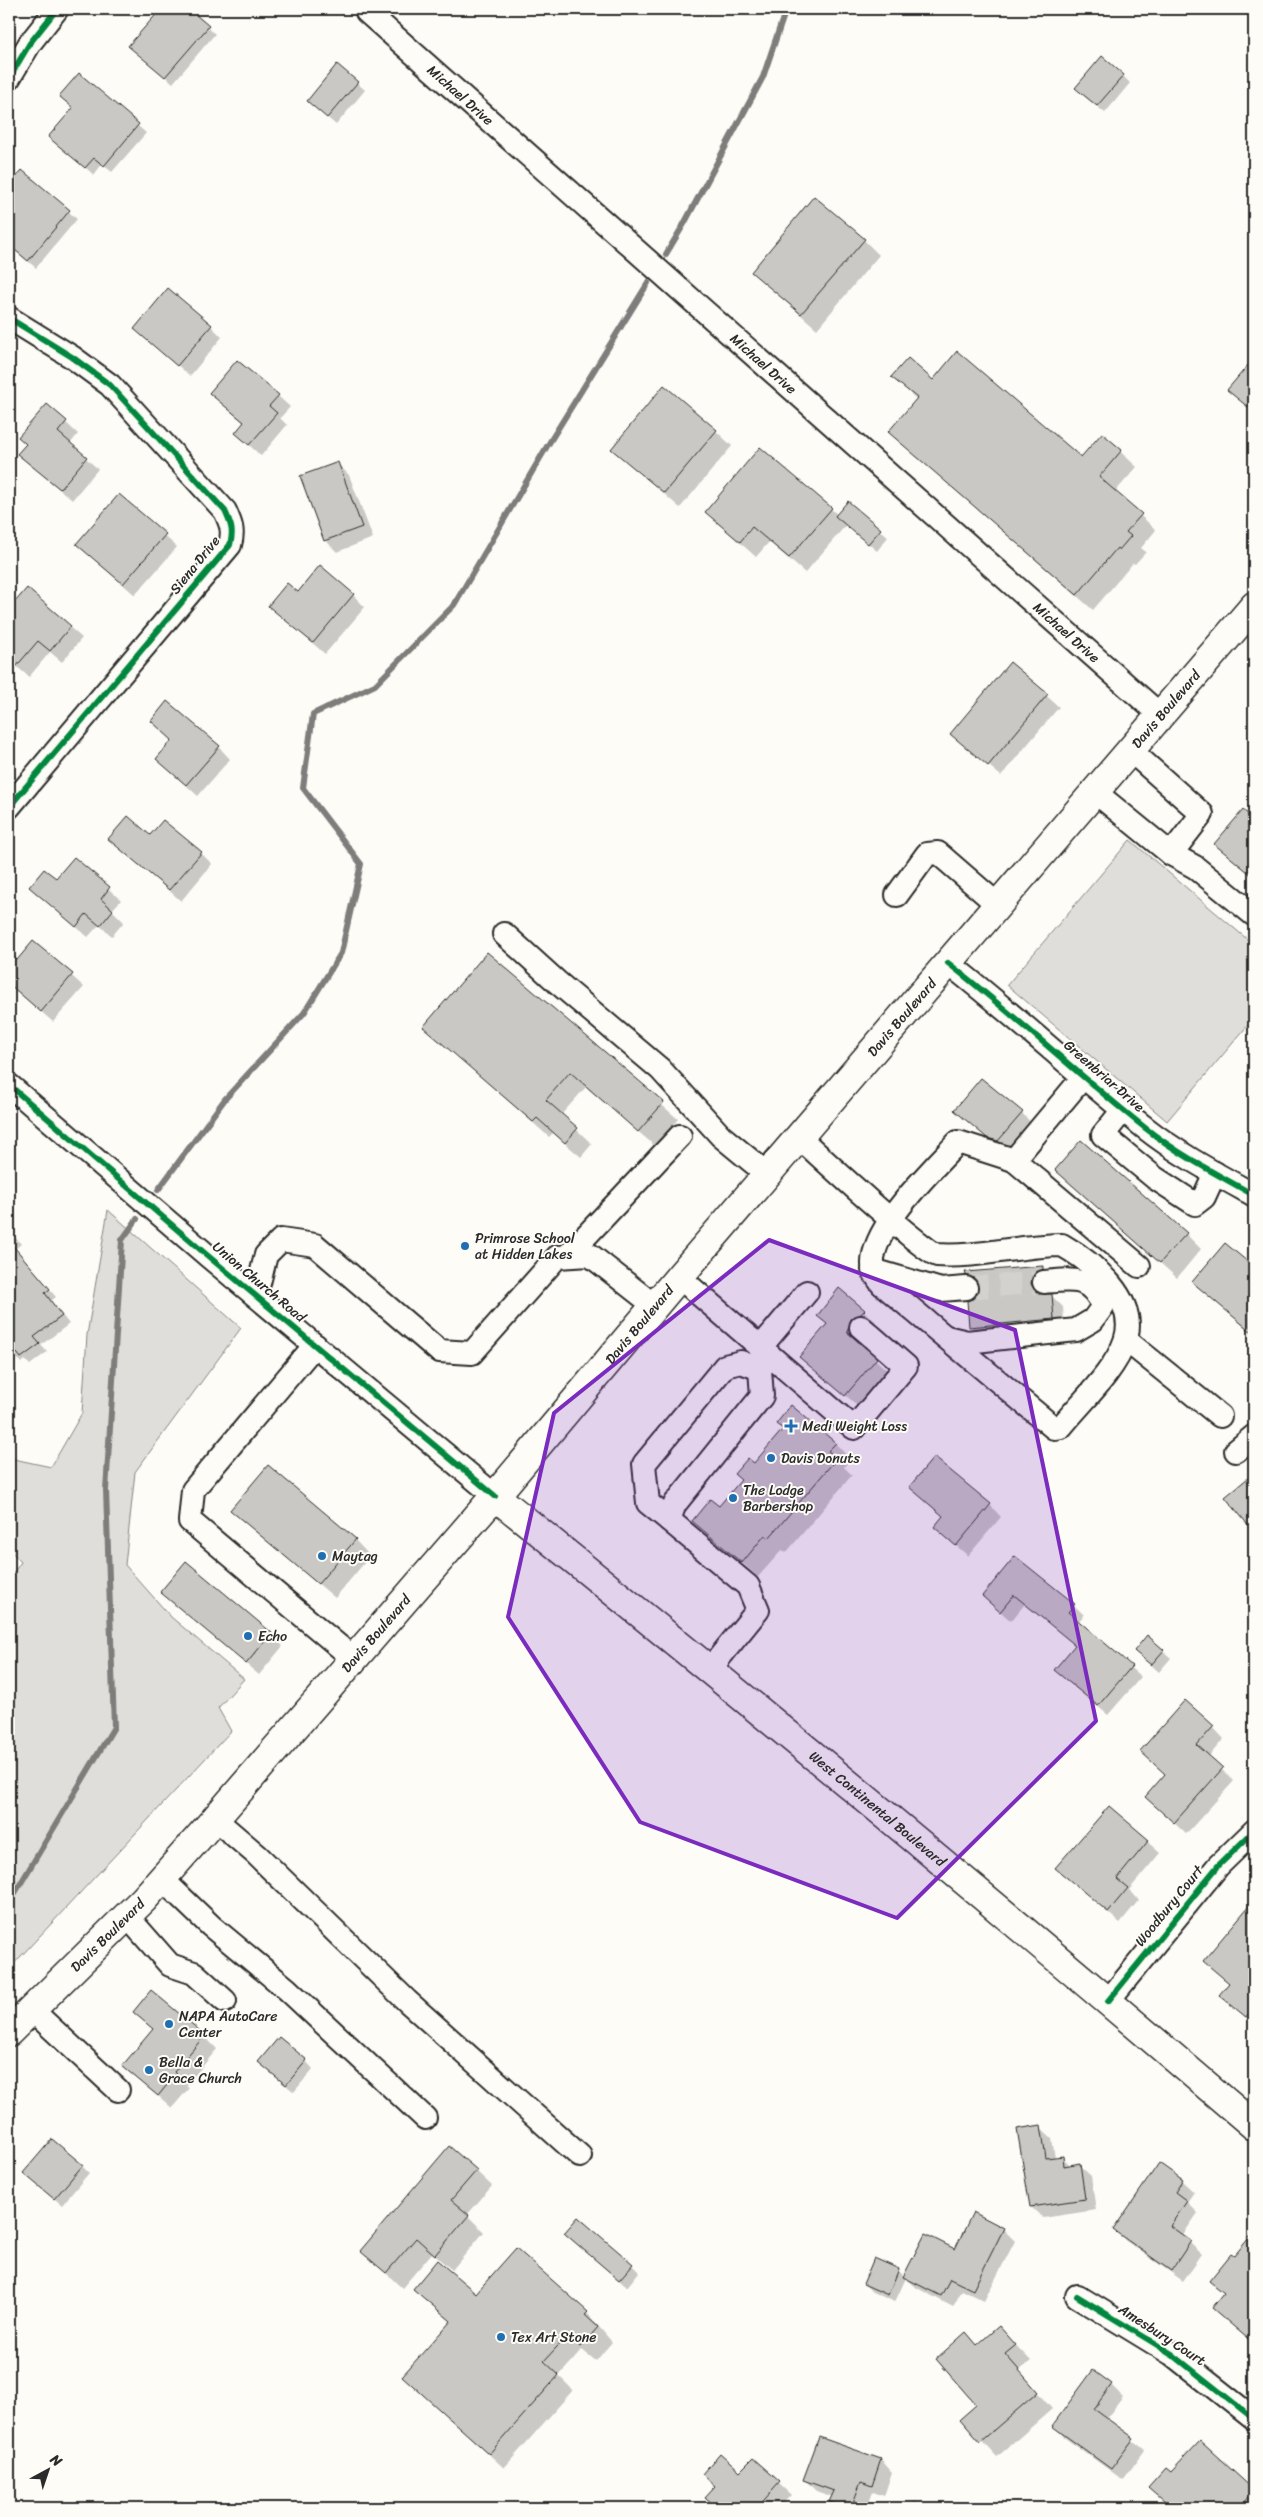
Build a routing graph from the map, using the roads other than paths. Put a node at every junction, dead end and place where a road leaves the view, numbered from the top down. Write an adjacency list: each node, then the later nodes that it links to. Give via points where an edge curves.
1 (57, 9): 3 (street, via 30,43)
2 (367, 12): 6 (street, Michael Drive)
3 (9, 78)
4 (9, 318): 9 (street, Siena Drive, via 110,385 225,511 233,534 230,544)
5 (1254, 606): 6 (main road, Davis Boulevard)
6 (1160, 715): 7 (main road, Davis Boulevard)
7 (1130, 750): 8 (main road, Davis Boulevard); 10 (street, via 1202,814)
8 (1095, 792): 10 (street); 12 (main road, Davis Boulevard)
9 (9, 808)
10 (1171, 854): 13 (street, via 1195,867)
11 (897, 895): 12 (street, via 927,854 938,853)
12 (998, 905): 15 (main road, Davis Boulevard)
13 (1254, 914)
14 (504, 934): 23 (street, via 660,1069 721,1136)
15 (948, 963): 16 (street, Greenbriar Drive); 20 (main road, Davis Boulevard)
16 (1084, 1076): 18 (street, Greenbriar Drive); 21 (street)
17 (9, 1085): 33 (street, Union Church Road)
18 (1124, 1109): 22 (street, Greenbriar Drive, via 1158,1137); 22 (street, via 1103,1135 1154,1178 1195,1204 1204,1197)
19 (680, 1136): 26 (street)
20 (799, 1138): 23 (main road, Davis Boulevard); 25 (street)
21 (1014, 1160): 25 (street, via 958,1142); 27 (street)
22 (1215, 1173): 24 (street, Greenbriar Drive)
23 (767, 1174): 29 (main road, Davis Boulevard)
24 (1254, 1195)
25 (890, 1217): 28 (street, via 876,1248); 37 (street, via 935,1255 1062,1245 1081,1256 1109,1280 1123,1306 1128,1325)
26 (567, 1256): 33 (street, via 557,1257 472,1353 439,1351 315,1245 281,1240 266,1255); 34 (street, via 590,1255)
27 (1139, 1266)
28 (873, 1270): 31 (street, via 941,1290); 36 (street, via 882,1284)
29 (678, 1277): 34 (main road, Davis Boulevard); 39 (street)
30 (1044, 1282): 36 (street, via 1086,1282 1098,1294 1103,1306 1093,1320 1076,1330 968,1342)
31 (966, 1288)
32 (807, 1292): 39 (street)
33 (256, 1295): 38 (street, Union Church Road)
34 (655, 1306): 43 (main road, Davis Boulevard)
35 (860, 1327): 39 (street, via 906,1366 854,1428)
36 (945, 1337): 37 (street, via 1054,1428 1061,1427 1116,1361)
37 (1126, 1340): 40 (street)
38 (315, 1344): 43 (street, Union Church Road); 45 (street, via 192,1490 190,1521)
39 (764, 1357): 44 (street, via 762,1396 675,1504); 44 (street, via 724,1366 644,1464 648,1503)
40 (1220, 1416)
41 (1254, 1436): 42 (street)
42 (1236, 1451)
43 (495, 1496): 45 (main road, Davis Boulevard); 46 (main road, West Continental Boulevard)
44 (669, 1520): 46 (street, via 748,1586 758,1610)
45 (354, 1659): 47 (main road, Davis Boulevard)
46 (710, 1669): 52 (main road, West Continental Boulevard)
47 (215, 1819): 49 (main road, Davis Boulevard); 58 (street, via 257,1855 407,2001)
48 (1254, 1831): 52 (street, Woodbury Court, via 1218,1866)
49 (162, 1879): 50 (main road, Davis Boulevard); 56 (street, via 211,1926 288,1989)
50 (127, 1916): 51 (street, via 170,1964 194,1973); 53 (main road, Davis Boulevard)
51 (225, 2001)
52 (1108, 2001): 57 (main road, West Continental Boulevard)
53 (32, 2010): 54 (main road, Davis Boulevard); 55 (street)
54 (9, 2032)
55 (118, 2090)
56 (425, 2118)
57 (1254, 2126)
58 (580, 2156)
59 (1077, 2296): 60 (street, Amesbury Court, via 1172,2354)
60 (1254, 2419)

